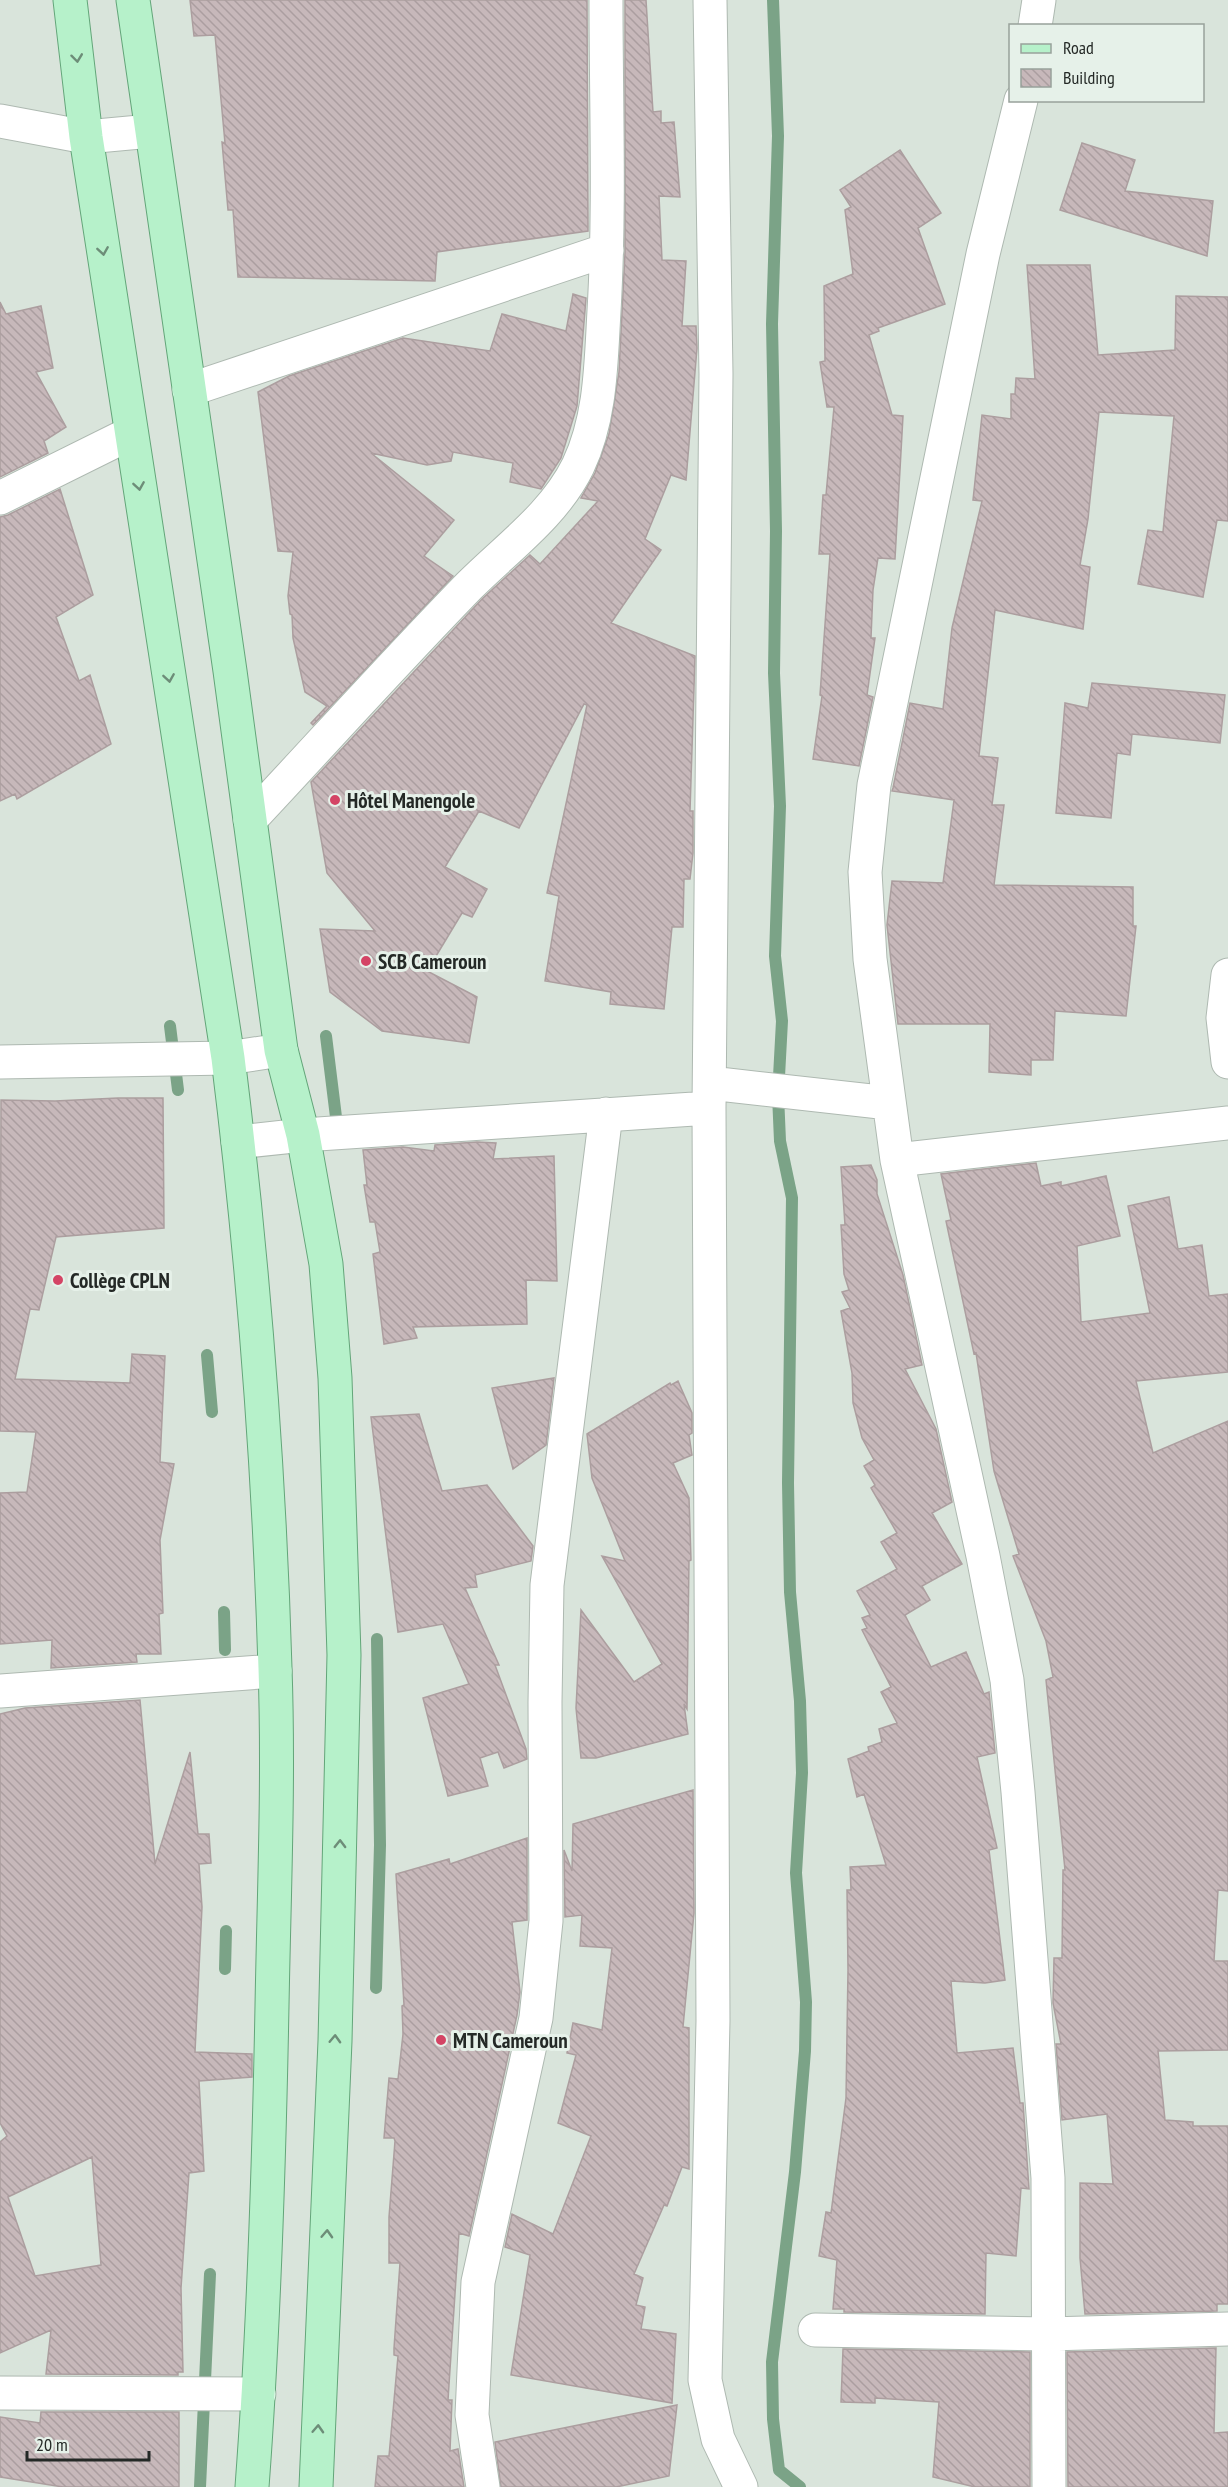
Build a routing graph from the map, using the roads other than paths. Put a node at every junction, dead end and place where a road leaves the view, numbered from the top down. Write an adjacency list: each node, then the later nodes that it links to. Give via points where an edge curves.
1 (70, 0): 10 (main road, one-way to 10)
2 (133, 0): 9 (main road)
3 (606, 0): 11 (street)
4 (710, 0): 21 (street, via 716,386)
5 (1039, 0): 6 (street)
6 (1035, 24)
7 (1021, 102): 22 (street, via 983,254 874,785 865,872 870,959)
8 (0, 121): 10 (street)
9 (152, 131): 10 (street); 12 (main road)
10 (86, 137): 13 (main road, one-way to 13)
11 (607, 250): 12 (street); 15 (street, via 595,415 578,466 529,530 470,585)
12 (189, 390): 15 (main road)
13 (131, 433): 14 (street); 18 (main road, one-way to 18)
14 (0, 498)
15 (250, 820): 17 (main road)
16 (1228, 975): 20 (street, via 1223,1018)
17 (281, 1050): 18 (street); 25 (main road)
18 (228, 1058): 19 (street); 26 (main road)
19 (0, 1062)
20 (1228, 1062)
21 (709, 1096): 22 (street); 23 (street); 38 (street, via 713,2020 705,2380 718,2439)
22 (889, 1103): 27 (street)
23 (606, 1114): 25 (street); 37 (street, via 547,1585 546,1921 537,2007 477,2282 472,2415)
24 (1228, 1123): 27 (street)
25 (303, 1135): 26 (street); 36 (main road, one-way to 25, via 335,2041 344,1655 335,1378 326,1264)
26 (238, 1142): 28 (main road, via 265,1448)
27 (897, 1160): 32 (street, via 1007,1680 1048,2178)
28 (275, 1671): 29 (street); 34 (main road, via 270,2084)
29 (0, 1690)
30 (1228, 2329): 32 (street)
31 (815, 2330): 32 (street)
32 (1049, 2334): 39 (street)
33 (0, 2393): 34 (street)
34 (259, 2394): 35 (main road)
35 (252, 2487)
36 (316, 2487)
37 (483, 2487)
38 (741, 2487)
39 (1049, 2487)

